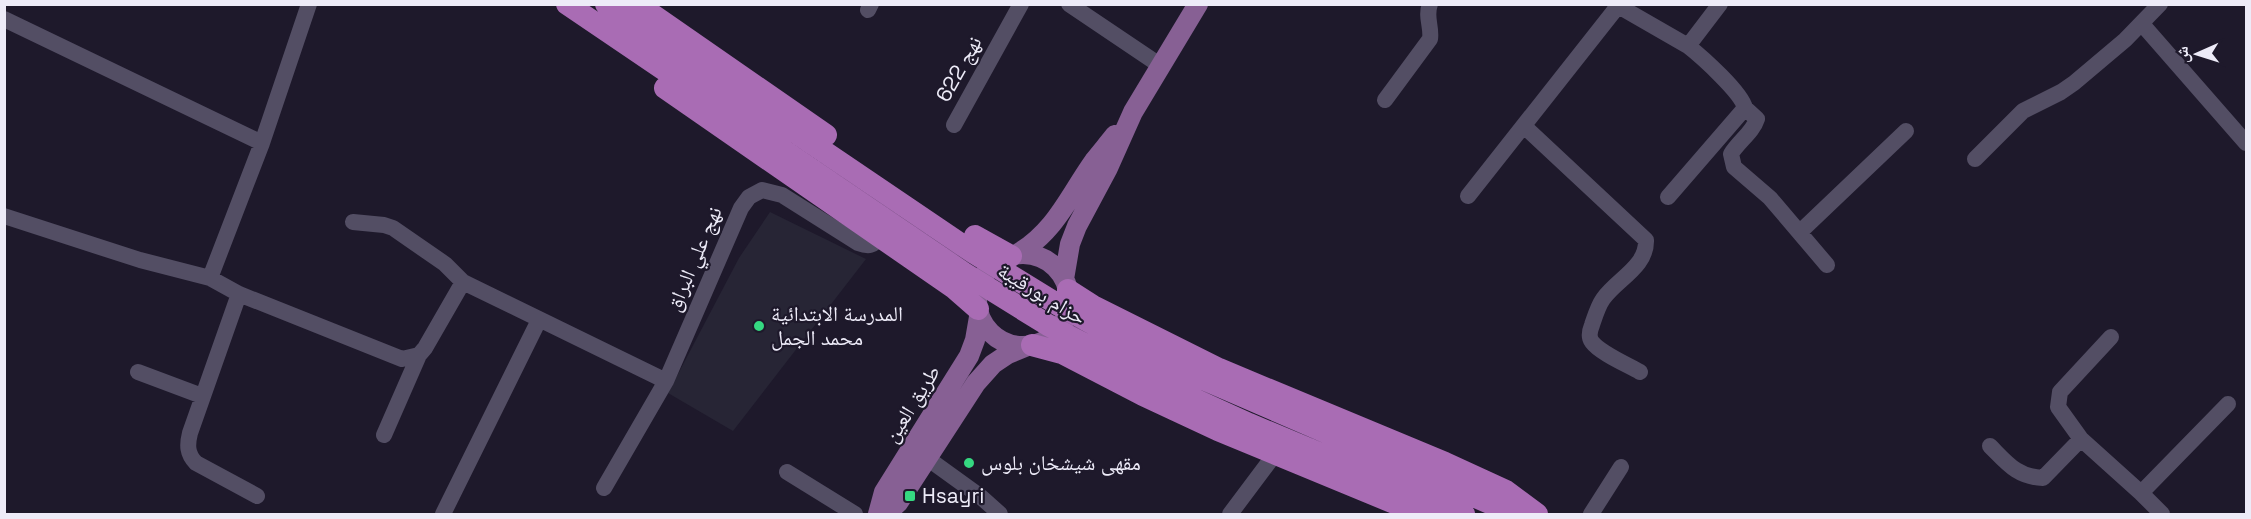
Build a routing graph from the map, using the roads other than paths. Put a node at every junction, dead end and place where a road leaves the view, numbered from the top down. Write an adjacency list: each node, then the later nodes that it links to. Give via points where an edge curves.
1 (309, 4): 24 (street)
2 (557, 4): 32 (highway, via 681,100)
3 (567, 4): 17 (highway, حزام بورقيبة)
4 (606, 4): 17 (highway, حزام بورقيبة)
5 (637, 4): 33 (highway, via 990,246)
6 (1021, 4): 21 (street, نهج 622)
7 (1069, 4): 16 (street)
8 (1198, 4): 16 (main road)
9 (1430, 4): 18 (street, via 1430,39)
10 (1720, 4): 15 (street)
11 (2160, 4): 14 (street)
12 (1616, 5): 15 (street); 22 (street)
13 (4, 19): 24 (street)
14 (2142, 24): 25 (street); 26 (street, via 2074,83 2023,111)
15 (1688, 46): 19 (street, via 1742,99)
16 (1161, 66): 20 (main road)
17 (724, 97): 54 (highway, حزام بورقيبة, via 1057,304 1159,360)
18 (1385, 100)
19 (1745, 108): 28 (street); 31 (street, via 1757,119 1731,154 1734,167 1770,198)
20 (1133, 112): 33 (main road, via 1059,216 1033,244); 37 (main road, via 1070,244)
21 (954, 125)
22 (1524, 126): 27 (street); 45 (street, via 1646,240 1640,262 1602,300 1589,337 1600,349)
23 (1906, 131): 31 (street)
24 (262, 143): 35 (street)
25 (2247, 143)
26 (1975, 159)
27 (1468, 196)
28 (1668, 197)
29 (4, 216): 35 (street)
30 (353, 222): 36 (street, via 393,228 445,264)
31 (1800, 232): 34 (street)
32 (880, 237): 39 (highway, via 954,288); 46 (street, نهج علي البراق, via 868,246 858,243 782,195 769,191 749,197)
33 (1014, 255): 37 (main road, via 1037,256 1051,263); 39 (main road, via 994,263 984,274 978,288)
34 (1827, 265)
35 (210, 278): 38 (street)
36 (463, 282): 40 (street); 43 (street)
37 (1066, 285): 42 (main road, via 1069,306 1064,321 1054,334); 69 (highway, via 1093,306 1219,369 1506,491)
38 (239, 294): 43 (street, via 402,359); 47 (street)
39 (978, 313): 42 (main road, via 997,339); 62 (main road, طريق العين, via 969,356 884,492)
40 (539, 320): 46 (street); 60 (street)
41 (2111, 337): 50 (street, via 2060,392 2058,407)
42 (1029, 346): 52 (highway, via 1062,353 1143,396); 53 (main road, طريق العين, via 993,364)
43 (419, 355): 49 (street)
44 (138, 372): 47 (street)
45 (1640, 372)
46 (666, 381): 57 (street)
47 (202, 396): 59 (street, via 188,442 191,458)
48 (2228, 404): 58 (street)
49 (384, 435)
50 (2081, 440): 51 (street, via 2043,478 2029,478 2012,468); 58 (street)
51 (1990, 446)
52 (1275, 454): 65 (street); 66 (highway)
53 (927, 458): 63 (main road, طريق العين); 64 (street)
54 (1369, 462): 67 (highway, حزام بورقيبة); 68 (highway, حزام بورقيبة)
55 (1621, 467): 70 (street)
56 (787, 472): 61 (street)
57 (603, 488)
58 (2141, 493): 71 (street)
59 (257, 496)
60 (443, 514)
61 (855, 514)
62 (878, 514)
63 (886, 514)
64 (999, 514)
65 (1230, 514)
66 (1421, 514)
67 (1464, 514)
68 (1515, 514)
69 (1537, 514)
70 (1591, 514)
71 (2162, 514)

